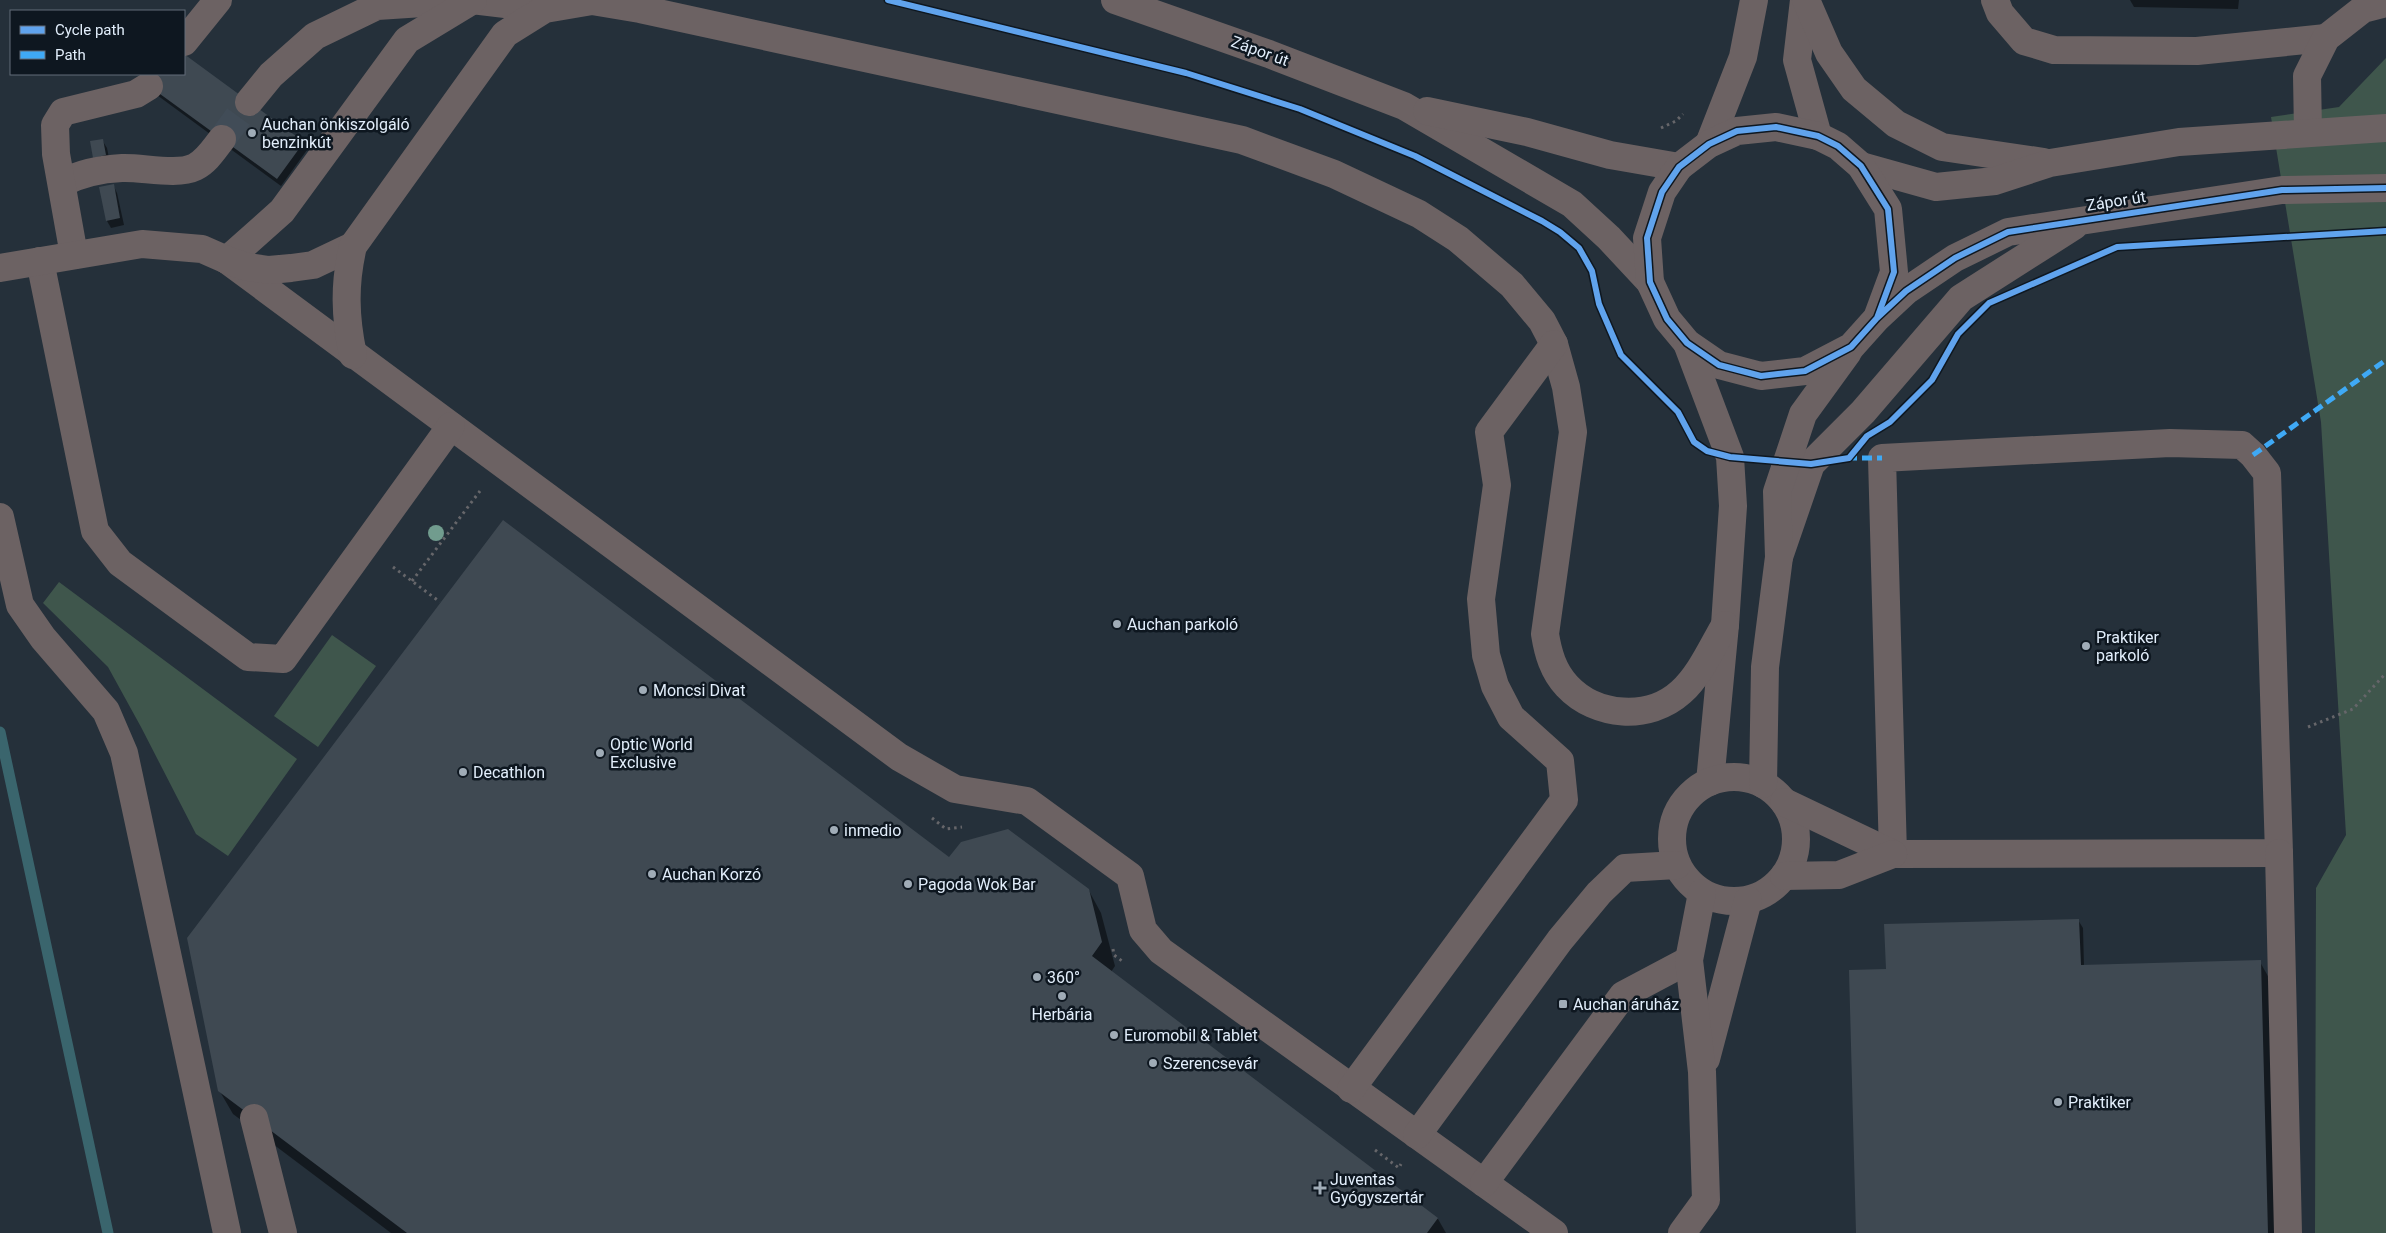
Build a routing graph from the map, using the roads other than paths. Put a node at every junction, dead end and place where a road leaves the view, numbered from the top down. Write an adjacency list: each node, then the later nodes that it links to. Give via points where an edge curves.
1 (218, 0): 10 (street)
2 (472, 0): 8 (street); 12 (street, via 377,6 315,36 271,75); 27 (street, via 406,40 282,210)
3 (1115, 0): 13 (street, Zápor út)
4 (1754, 0): 18 (street, via 1743,57)
5 (1805, 0): 16 (street, via 1797,60); 19 (street, via 1828,53 1854,89 1896,124 1942,147)
6 (1995, 0): 9 (street, via 2000,13 2024,41 2054,50 2197,51)
7 (2386, 3): 9 (street, via 2363,9)
8 (545, 9): 25 (street, via 505,34); 33 (street, via 592,1 640,9 1242,140 1334,174 1419,214 1458,239 1512,285 1542,321)
9 (2326, 38): 15 (street, via 2307,76)
10 (185, 41)
11 (149, 86): 22 (street, via 136,94 63,112 55,125)
12 (249, 102)
13 (1404, 106): 21 (street, Zápor út, via 1527,132 1610,155); 30 (street, Zápor út, via 1572,204)
14 (2386, 128): 15 (street, Zápor út)
15 (2308, 132): 19 (street, Zápor út, via 2179,142)
16 (1818, 136): 18 (street, Zápor út, via 1776,127 1736,132); 20 (street, Zápor út, via 1838,146)
17 (222, 139): 22 (street, via 210,156 195,167 180,171 122,168 81,173)
18 (1709, 144): 21 (street, Zápor út)
19 (2050, 163): 20 (street, Zápor út, via 1995,181 1936,187)
20 (1861, 166): 31 (street, Zápor út, via 1888,209 1894,272)
21 (1679, 167): 30 (street, Zápor út, via 1662,192 1647,238)
22 (62, 183): 26 (street)
23 (2386, 188): 24 (street, Zápor út, via 2282,190)
24 (2084, 220): 31 (street, Zápor út, via 2008,232 1955,258 1906,290); 38 (street, via 1961,298 1864,412 1811,464)
25 (353, 246): 27 (street, via 313,265 291,268 269,270); 35 (street, via 345,300)
26 (74, 255): 27 (street, via 142,244 202,249); 28 (street)
27 (227, 260): 35 (street)
28 (40, 261): 29 (street); 36 (street, via 95,531 120,563 248,656 283,659)
29 (0, 268)
30 (1650, 282): 32 (street, Zápor út, via 1667,319)
31 (1877, 318): 34 (street, Zápor út)
32 (1687, 343): 34 (street, Zápor út, via 1719,365 1761,376 1805,371); 39 (street, via 1730,457 1733,506)
33 (1554, 344): 39 (street, via 1566,387 1573,432 1545,634 1555,670 1566,686 1598,707 1633,712 1650,709 1681,692); 51 (street, via 1489,432 1497,485 1481,599 1486,655 1494,686 1511,717 1560,761 1564,800)
34 (1851, 347): 38 (street, via 1803,414 1786,462 1777,492)
35 (353, 355): 36 (street)
36 (451, 426): 51 (street, via 899,757 955,789 1027,801 1130,876 1143,930 1160,951)
37 (0, 517): 56 (street, via 20,605 43,638 106,711 124,753)
38 (1779, 557): 41 (street, via 1765,667)
39 (1725, 625): 40 (street)
40 (1710, 782): 41 (street, via 1736,777); 45 (street, via 1692,793 1680,808 1673,826 1672,846)
41 (1763, 784): 42 (street)
42 (1784, 802): 44 (street); 46 (street, via 1793,820 1796,839 1794,859)
43 (2279, 853): 44 (street); 44 (street, via 2267,473 2242,445 2170,443 1882,458); 61 (street)
44 (1893, 854): 46 (street, via 1839,875)
45 (1677, 866): 47 (street, via 1687,882); 53 (street, via 1625,868 1599,893 1560,940)
46 (1784, 876): 48 (street, via 1768,892)
47 (1702, 893): 48 (street, via 1725,901); 49 (street)
48 (1748, 900): 50 (street)
49 (1689, 960): 50 (street); 54 (street, via 1623,995)
50 (1702, 1072): 55 (street)
51 (1351, 1089): 53 (street)
52 (254, 1118): 57 (street)
53 (1417, 1135): 54 (street)
54 (1484, 1183): 58 (street)
55 (1706, 1200): 59 (street); 60 (street)
56 (227, 1233)
57 (283, 1233)
58 (1554, 1233)
59 (1682, 1233)
60 (1706, 1233)
61 (2288, 1233)

